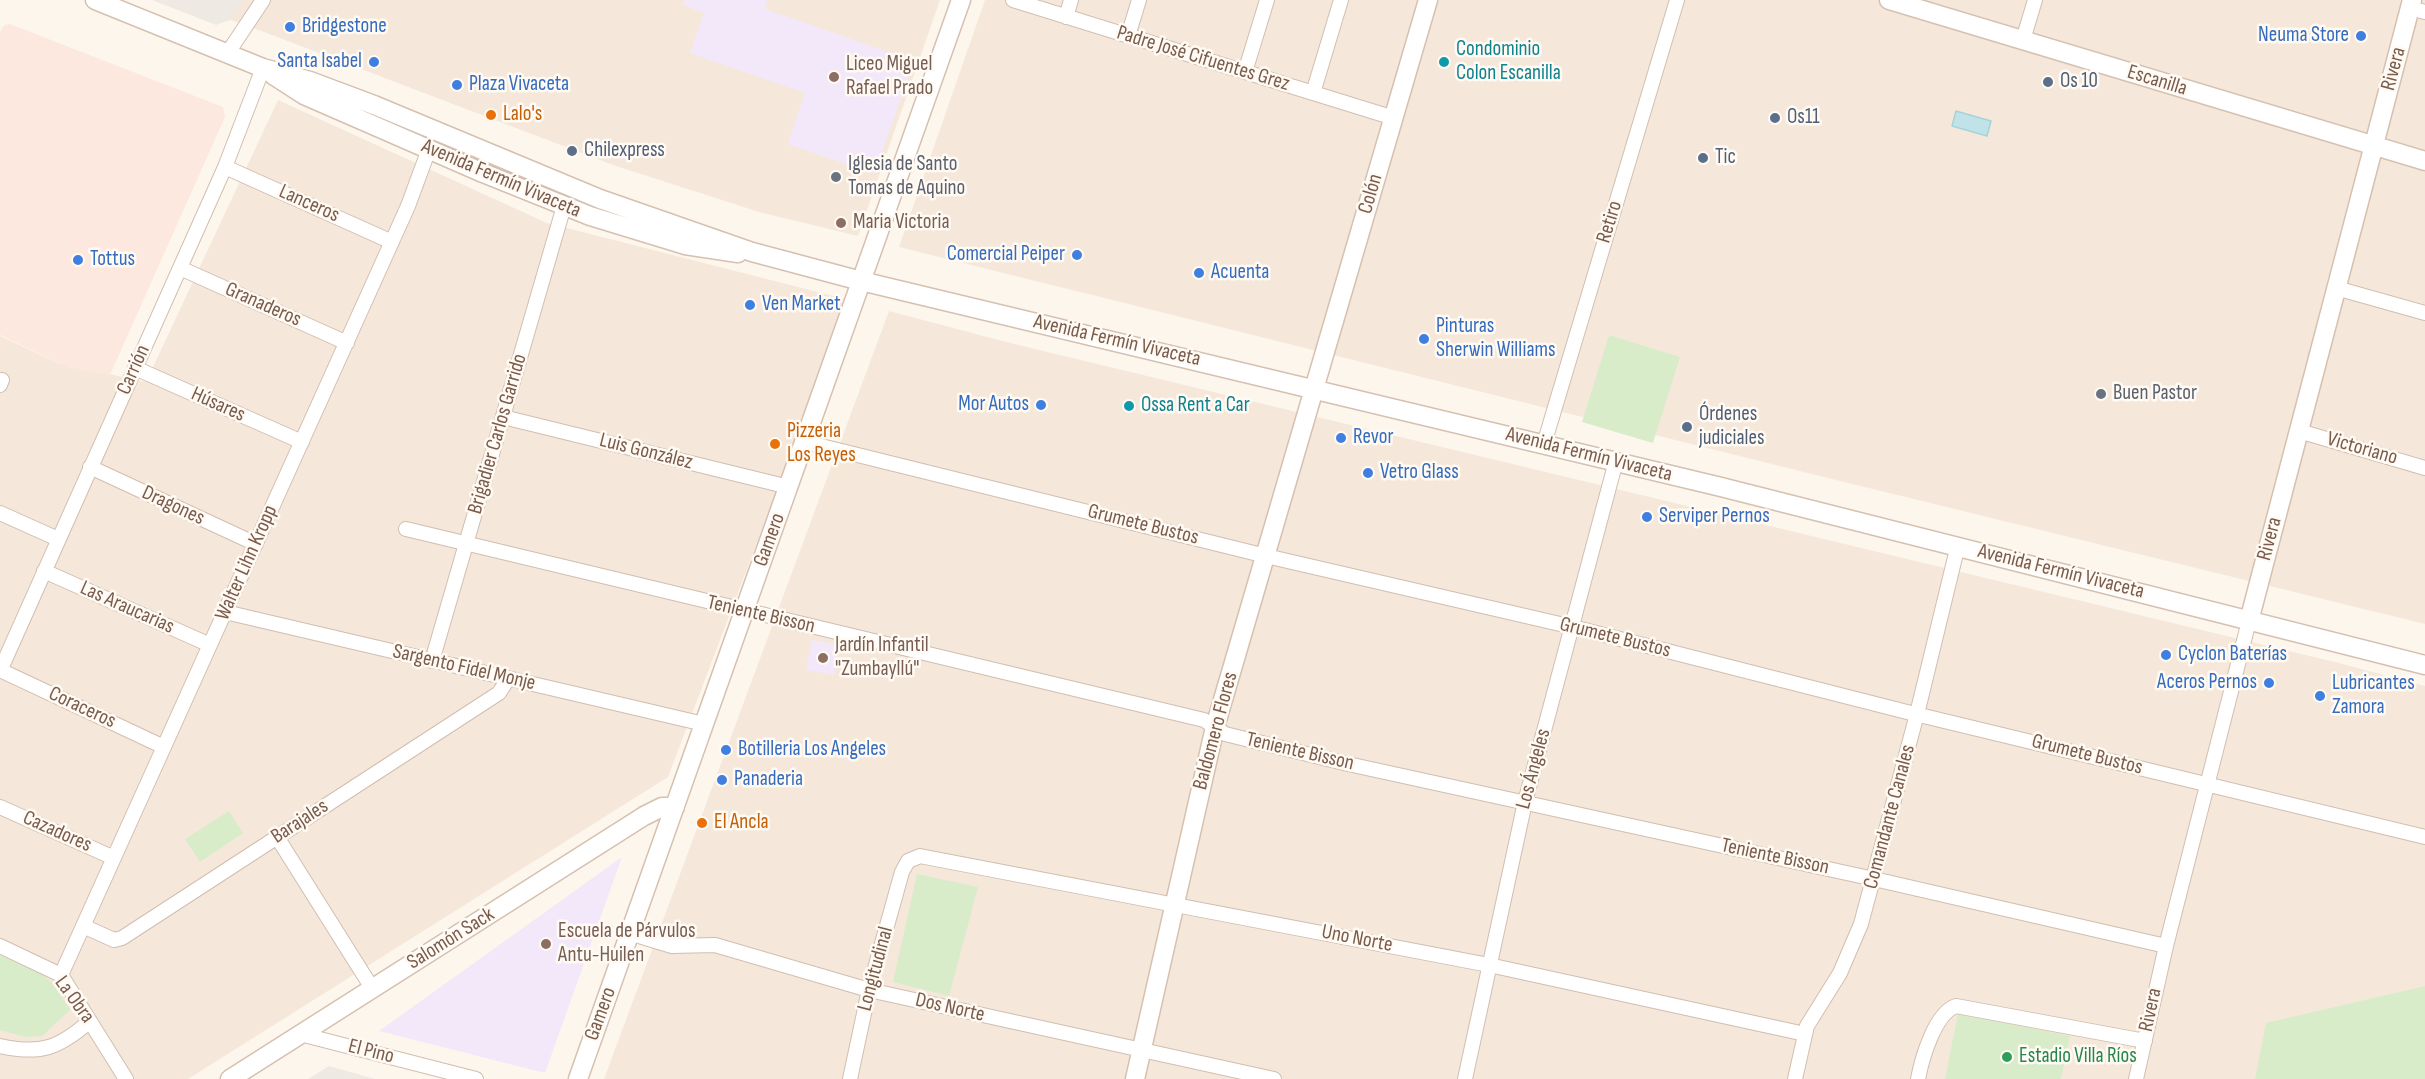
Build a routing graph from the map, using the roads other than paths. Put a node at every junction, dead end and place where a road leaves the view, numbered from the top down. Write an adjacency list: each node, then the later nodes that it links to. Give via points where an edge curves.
1 (95, 0): 17 (main road, Avenida Fermín Vivaceta)
2 (263, 0): 17 (street)
3 (961, 0): 30 (main road, Gamero)
4 (1013, 0): 14 (street, Padre José Cifuentes Grez)
5 (1071, 0): 14 (street)
6 (1139, 0): 15 (street)
7 (1268, 0): 19 (street)
8 (1341, 0): 20 (street)
9 (1428, 0): 21 (main road, Colón)
10 (1677, 0): 40 (street, Retiro)
11 (1889, 0): 16 (main road, Escanilla)
12 (2035, 0): 16 (street)
13 (2416, 7): 22 (main road, Rivera)
14 (1066, 17): 15 (street, Padre José Cifuentes Grez)
15 (1128, 36): 19 (street, Padre José Cifuentes Grez)
16 (2023, 40): 22 (main road, Escanilla)
17 (227, 54): 18 (main road, Avenida Fermín Vivaceta)
18 (263, 68): 23 (main road, Avenida Fermín Vivaceta, via 304,95); 25 (street, Carrión); 28 (main road, Avenida Fermín Vivaceta, via 310,81 570,188)
19 (1245, 72): 20 (street, Padre José Cifuentes Grez)
20 (1313, 93): 21 (street, Padre José Cifuentes Grez)
21 (1394, 118): 35 (main road, Colón)
22 (2374, 146): 24 (main road, Escanilla); 31 (main road, Rivera)
23 (429, 149): 26 (main road, Avenida Fermín Vivaceta); 27 (street, Walter Lihn Kropp)
24 (2425, 161)
25 (225, 166): 27 (street, Lanceros); 29 (street, Carrión)
26 (564, 206): 28 (main road, Avenida Fermín Vivaceta, via 624,228 700,248); 36 (street, Brigadier Carlos Garrido)
27 (392, 242): 33 (street, Walter Lihn Kropp)
28 (752, 252): 30 (main road, Avenida Fermín Vivaceta)
29 (180, 268): 33 (street, Granaderos); 34 (street, Carrión)
30 (861, 281): 35 (main road, Avenida Fermín Vivaceta); 39 (main road, Gamero)
31 (2336, 288): 32 (street); 37 (main road, Rivera)
32 (2425, 313)
33 (346, 342): 38 (street, Walter Lihn Kropp)
34 (135, 368): 38 (street, Húsares); 42 (street, Carrión)
35 (1314, 388): 40 (main road, Avenida Fermín Vivaceta); 51 (main road, Baldomero Flores)
36 (503, 417): 44 (street, Luis González); 49 (street, Brigadier Carlos Garrido)
37 (2299, 431): 43 (street, Victoriano); 55 (main road, Rivera)
38 (302, 442): 48 (street, Walter Lihn Kropp)
39 (805, 442): 44 (main road, Gamero); 51 (street, Grumete Bustos)
40 (1544, 444): 41 (main road, Avenida Fermín Vivaceta)
41 (1616, 461): 50 (main road, Avenida Fermín Vivaceta); 56 (street, Los Ángeles)
42 (90, 468): 47 (street, Carrión); 48 (street, Dragones)
43 (2425, 468)
44 (789, 487): 53 (main road, Gamero)
45 (0, 513): 47 (street)
46 (406, 529): 49 (street, Teniente Bisson)
47 (58, 539): 52 (street, Carrión)
48 (256, 544): 54 (street, Walter Lihn Kropp)
49 (466, 544): 53 (street, Teniente Bisson); 58 (street, Brigadier Carlos Garrido)
50 (1958, 545): 55 (main road, Avenida Fermín Vivaceta); 62 (street, Comandante Canales)
51 (1266, 556): 56 (street, Grumete Bustos); 64 (main road, Baldomero Flores)
52 (44, 571): 57 (street, Las Araucarias); 60 (street, Carrión)
53 (745, 611): 63 (main road, Gamero); 64 (street, Teniente Bisson, via 1204,720)
54 (225, 612): 57 (street, Walter Lihn Kropp); 58 (street, Sargento Fidel Monje)
55 (2249, 621): 59 (main road, Avenida Fermín Vivaceta); 66 (street, Rivera)
56 (1573, 627): 62 (street, Grumete Bustos); 67 (street, Los Ángeles)
57 (210, 645): 65 (street, Walter Lihn Kropp)
58 (432, 661): 61 (street, Sargento Fidel Monje)
59 (2425, 665)
60 (0, 670): 65 (street, Coraceros)
61 (508, 679): 63 (street, Sargento Fidel Monje); 70 (street, Barajales, via 499,693)
62 (1917, 714): 66 (street, Grumete Bustos); 74 (street, Comandante Canales)
63 (704, 724): 69 (main road, Gamero)
64 (1215, 727): 67 (street, Teniente Bisson, via 1225,734 1258,742); 75 (main road, Baldomero Flores)
65 (164, 747): 72 (street, Walter Lihn Kropp)
66 (2205, 783): 71 (street, Grumete Bustos); 79 (street, Rivera)
67 (1525, 802): 74 (street, Teniente Bisson); 80 (street, Los Ángeles)
68 (0, 807): 72 (street, Cazadores)
69 (675, 807): 77 (main road, Gamero); 82 (main road, Salomón Sack, via 662,807 644,816)
70 (276, 837): 76 (street, Barajales, via 120,940); 82 (street)
71 (2425, 837)
72 (114, 858): 76 (street, Walter Lihn Kropp)
73 (908, 861): 75 (street, Uno Norte, via 920,856); 83 (street, Longitudinal)
74 (1874, 879): 79 (street, Teniente Bisson); 86 (street, Comandante Canales, via 1847,959)
75 (1173, 904): 80 (street, Uno Norte); 89 (main road, Baldomero Flores)
76 (83, 926): 81 (street, Walter Lihn Kropp)
77 (629, 933): 83 (street, Dos Norte, via 672,946 715,945); 93 (main road, Gamero)
78 (0, 946): 81 (street, La Obra)
79 (2166, 946): 87 (street, Rivera)
80 (1489, 965): 86 (street, Uno Norte); 97 (street, Los Ángeles)
81 (61, 975): 84 (street, La Obra)
82 (372, 988): 85 (main road, Salomón Sack)
83 (869, 990): 89 (street, Dos Norte); 94 (street, Longitudinal)
84 (90, 1021): 88 (street, via 69,1039 41,1050); 90 (street, La Obra)
85 (300, 1034): 91 (main road, Salomón Sack); 92 (street, El Pino)
86 (1804, 1034): 98 (street, Comandante Canales)
87 (2145, 1041): 99 (street, via 1956,1006 1941,1018); 100 (street, Rivera)
88 (0, 1046)
89 (1141, 1051): 95 (main road, Baldomero Flores); 96 (street, Dos Norte)
90 (126, 1079)
91 (230, 1079)
92 (476, 1079)
93 (578, 1079)
94 (850, 1079)
95 (1135, 1079)
96 (1274, 1079)
97 (1465, 1079)
98 (1795, 1079)
99 (1918, 1079)
100 (2136, 1079)

